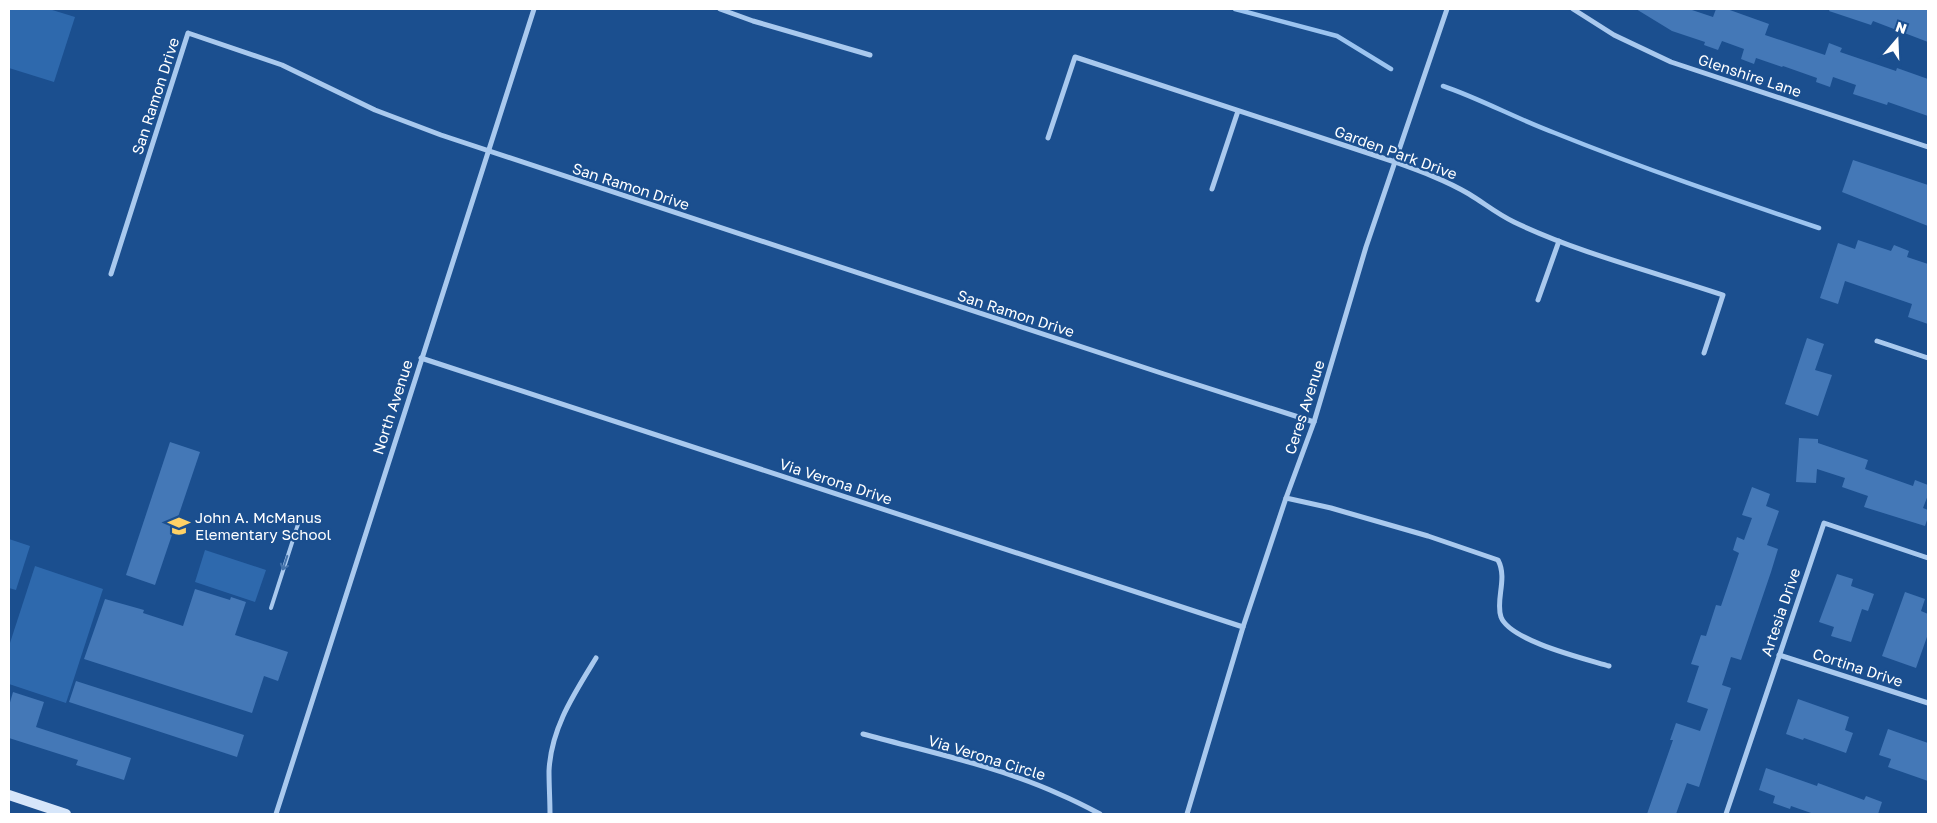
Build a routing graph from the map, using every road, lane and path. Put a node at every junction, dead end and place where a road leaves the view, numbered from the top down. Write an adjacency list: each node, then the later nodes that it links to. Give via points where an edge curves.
1 (534, 9): 9 (street, North Avenue)
2 (720, 9): 5 (street)
3 (1447, 9): 10 (street, Ceres Avenue)
4 (1573, 9): 8 (street, Glenshire Lane, via 1614,35 1671,62)
5 (870, 55)
6 (1238, 111): 7 (street, Garden Park Drive, via 1074,57); 10 (street, Garden Park Drive); 11 (street)
7 (1048, 138)
8 (1928, 147)
9 (488, 151): 13 (street, San Ramon Drive, via 383,113 282,65 188,33); 17 (street, North Avenue); 19 (street, San Ramon Drive)
10 (1395, 162): 12 (street, Garden Park Drive, via 1438,178 1513,222); 19 (street, Ceres Avenue)
11 (1212, 189)
12 (1559, 241): 14 (street); 16 (street, Garden Park Drive, via 1723,295)
13 (111, 274)
14 (1538, 300)
15 (1877, 341): 18 (street)
16 (1704, 353)
17 (420, 358): 24 (street, Via Verona Drive); 32 (street, North Avenue)
18 (1928, 358)
19 (1314, 422): 20 (street, Ceres Avenue)
20 (1286, 498): 24 (street, Ceres Avenue); 27 (street, via 1419,533 1498,560 1502,568 1501,616 1506,624 1535,642)
21 (300, 518): 23 (lane, one-way to 23)
22 (1928, 558): 25 (street, Artesia Drive, via 1824,523)
23 (270, 608)
24 (1244, 626): 35 (street, Ceres Avenue)
25 (1779, 655): 28 (street, Cortina Drive); 36 (street, Artesia Drive)
26 (596, 658): 33 (street, via 567,705 554,738 549,770)
27 (1610, 666)
28 (1928, 703)
29 (863, 734): 34 (street, Via Verona Circle, via 1020,778)
30 (9, 795): 31 (main road)
31 (66, 814)
32 (276, 814)
33 (550, 814)
34 (1100, 814)
35 (1187, 814)
36 (1726, 814)

